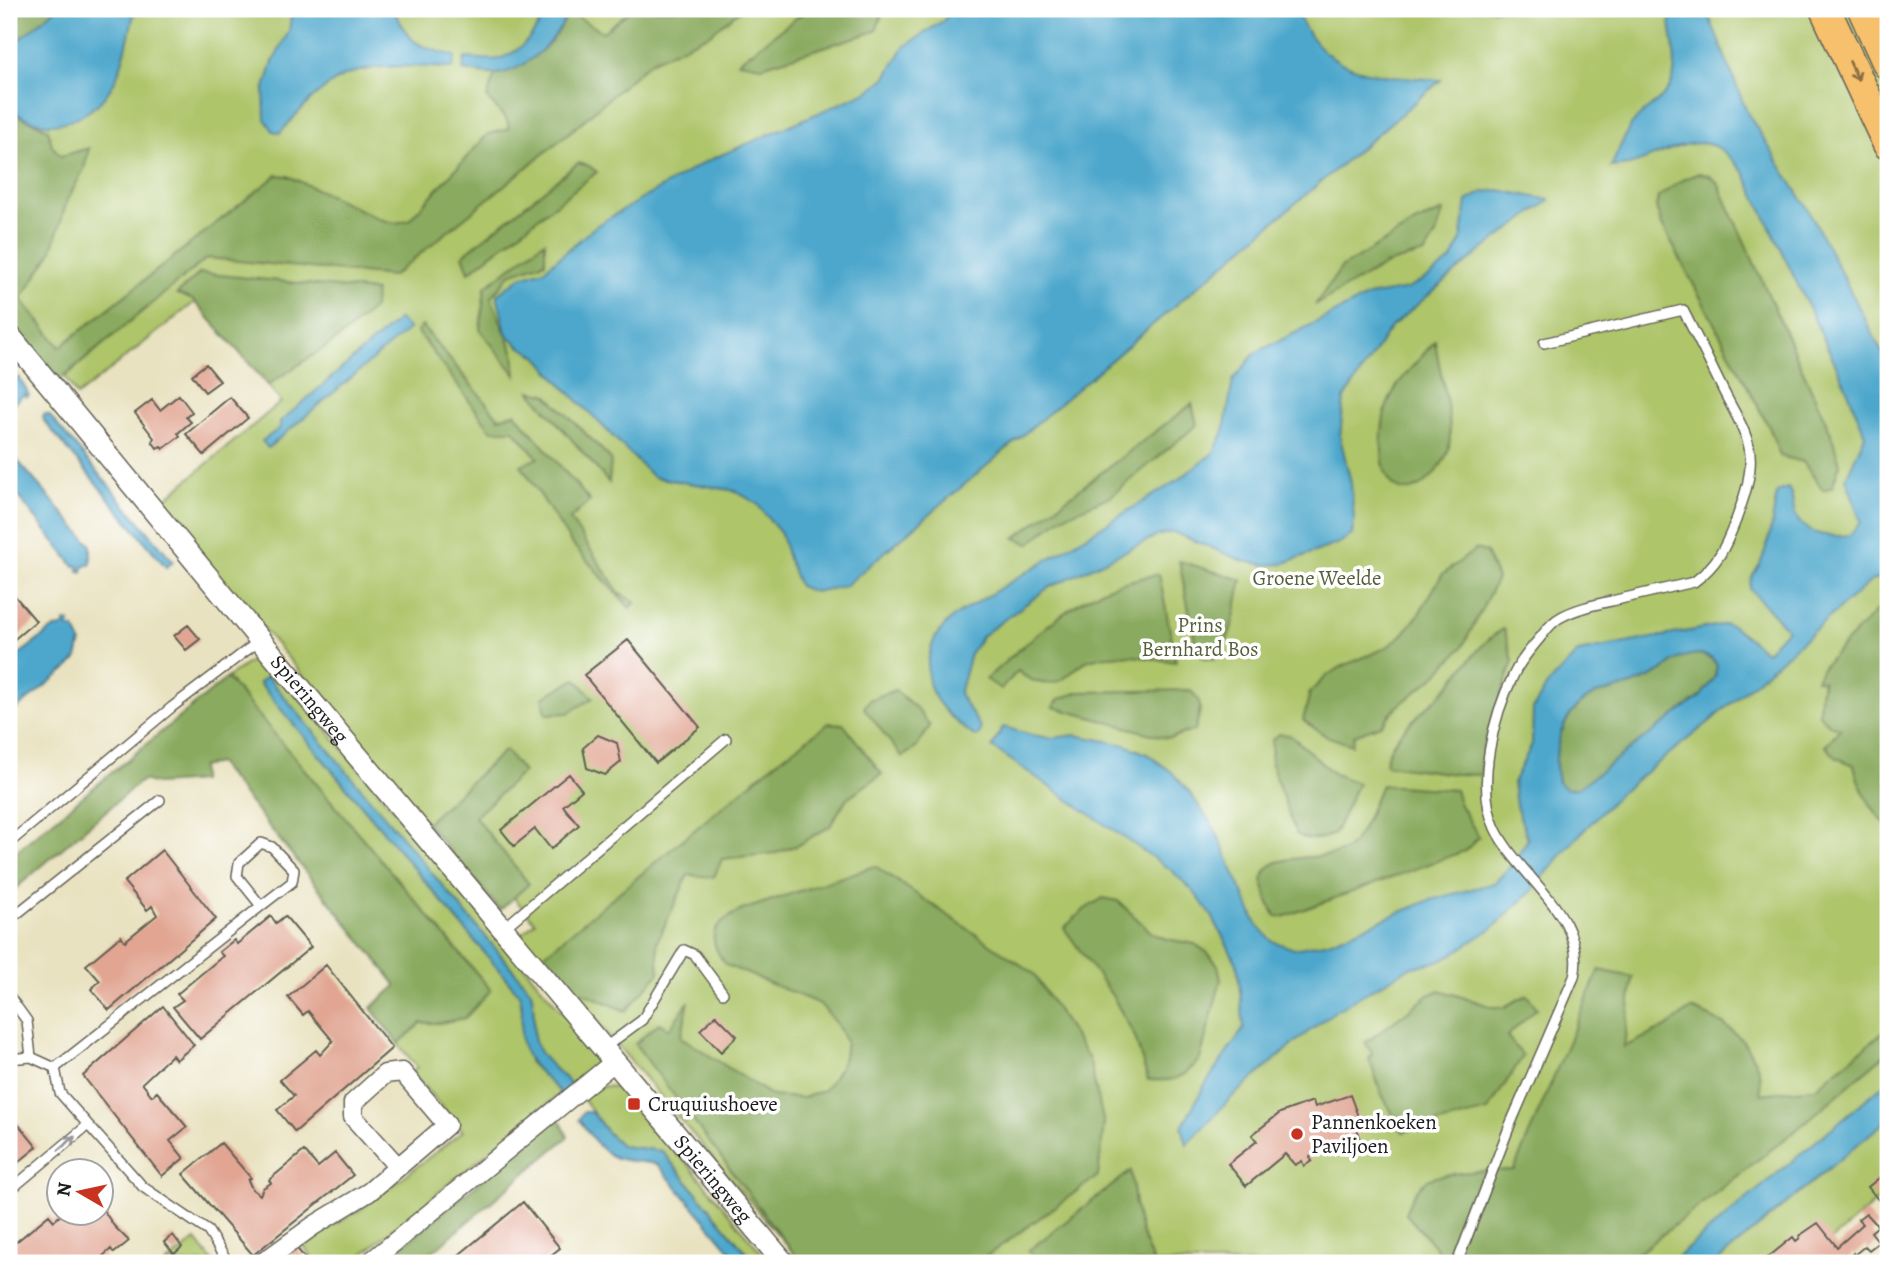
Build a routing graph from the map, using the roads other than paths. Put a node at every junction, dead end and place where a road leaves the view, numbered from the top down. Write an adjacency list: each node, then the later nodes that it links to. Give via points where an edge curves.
1 (1825, 9): 4 (highway, one-way to 4)
2 (1863, 9): 3 (highway)
3 (1888, 64)
4 (1888, 144)
5 (11, 341): 7 (street, Spieringweg)
6 (1544, 343): 27 (lane, via 1683,310 1741,426 1750,463 1727,544 1707,572 1694,582 1589,606 1561,617 1514,674 1493,739 1488,810 1513,857 1560,913 1577,965)
7 (260, 640): 10 (lane); 13 (street, Spieringweg)
8 (726, 739): 13 (lane)
9 (160, 800): 12 (lane)
10 (9, 843)
11 (261, 906): 11 (lane, via 292,881 294,870 272,847 261,843 239,863 237,876); 19 (lane)
12 (9, 920)
13 (503, 929): 16 (street, Spieringweg)
14 (723, 993): 16 (lane, via 695,956 684,950 642,1020)
15 (9, 996): 17 (lane, via 27,1021)
16 (608, 1056): 25 (street); 26 (street, Spieringweg)
17 (31, 1057): 18 (lane); 19 (lane)
18 (9, 1059)
19 (55, 1069): 20 (lane, via 60,1093)
20 (89, 1125): 22 (lane, one-way to 20); 23 (lane, via 143,1187 208,1231)
21 (398, 1167): 21 (street, via 447,1125 402,1072 385,1074 353,1103 353,1117); 24 (street, via 369,1192)
22 (9, 1191)
23 (228, 1263)
24 (262, 1263)
25 (369, 1263)
26 (784, 1263)
27 (1457, 1263)

